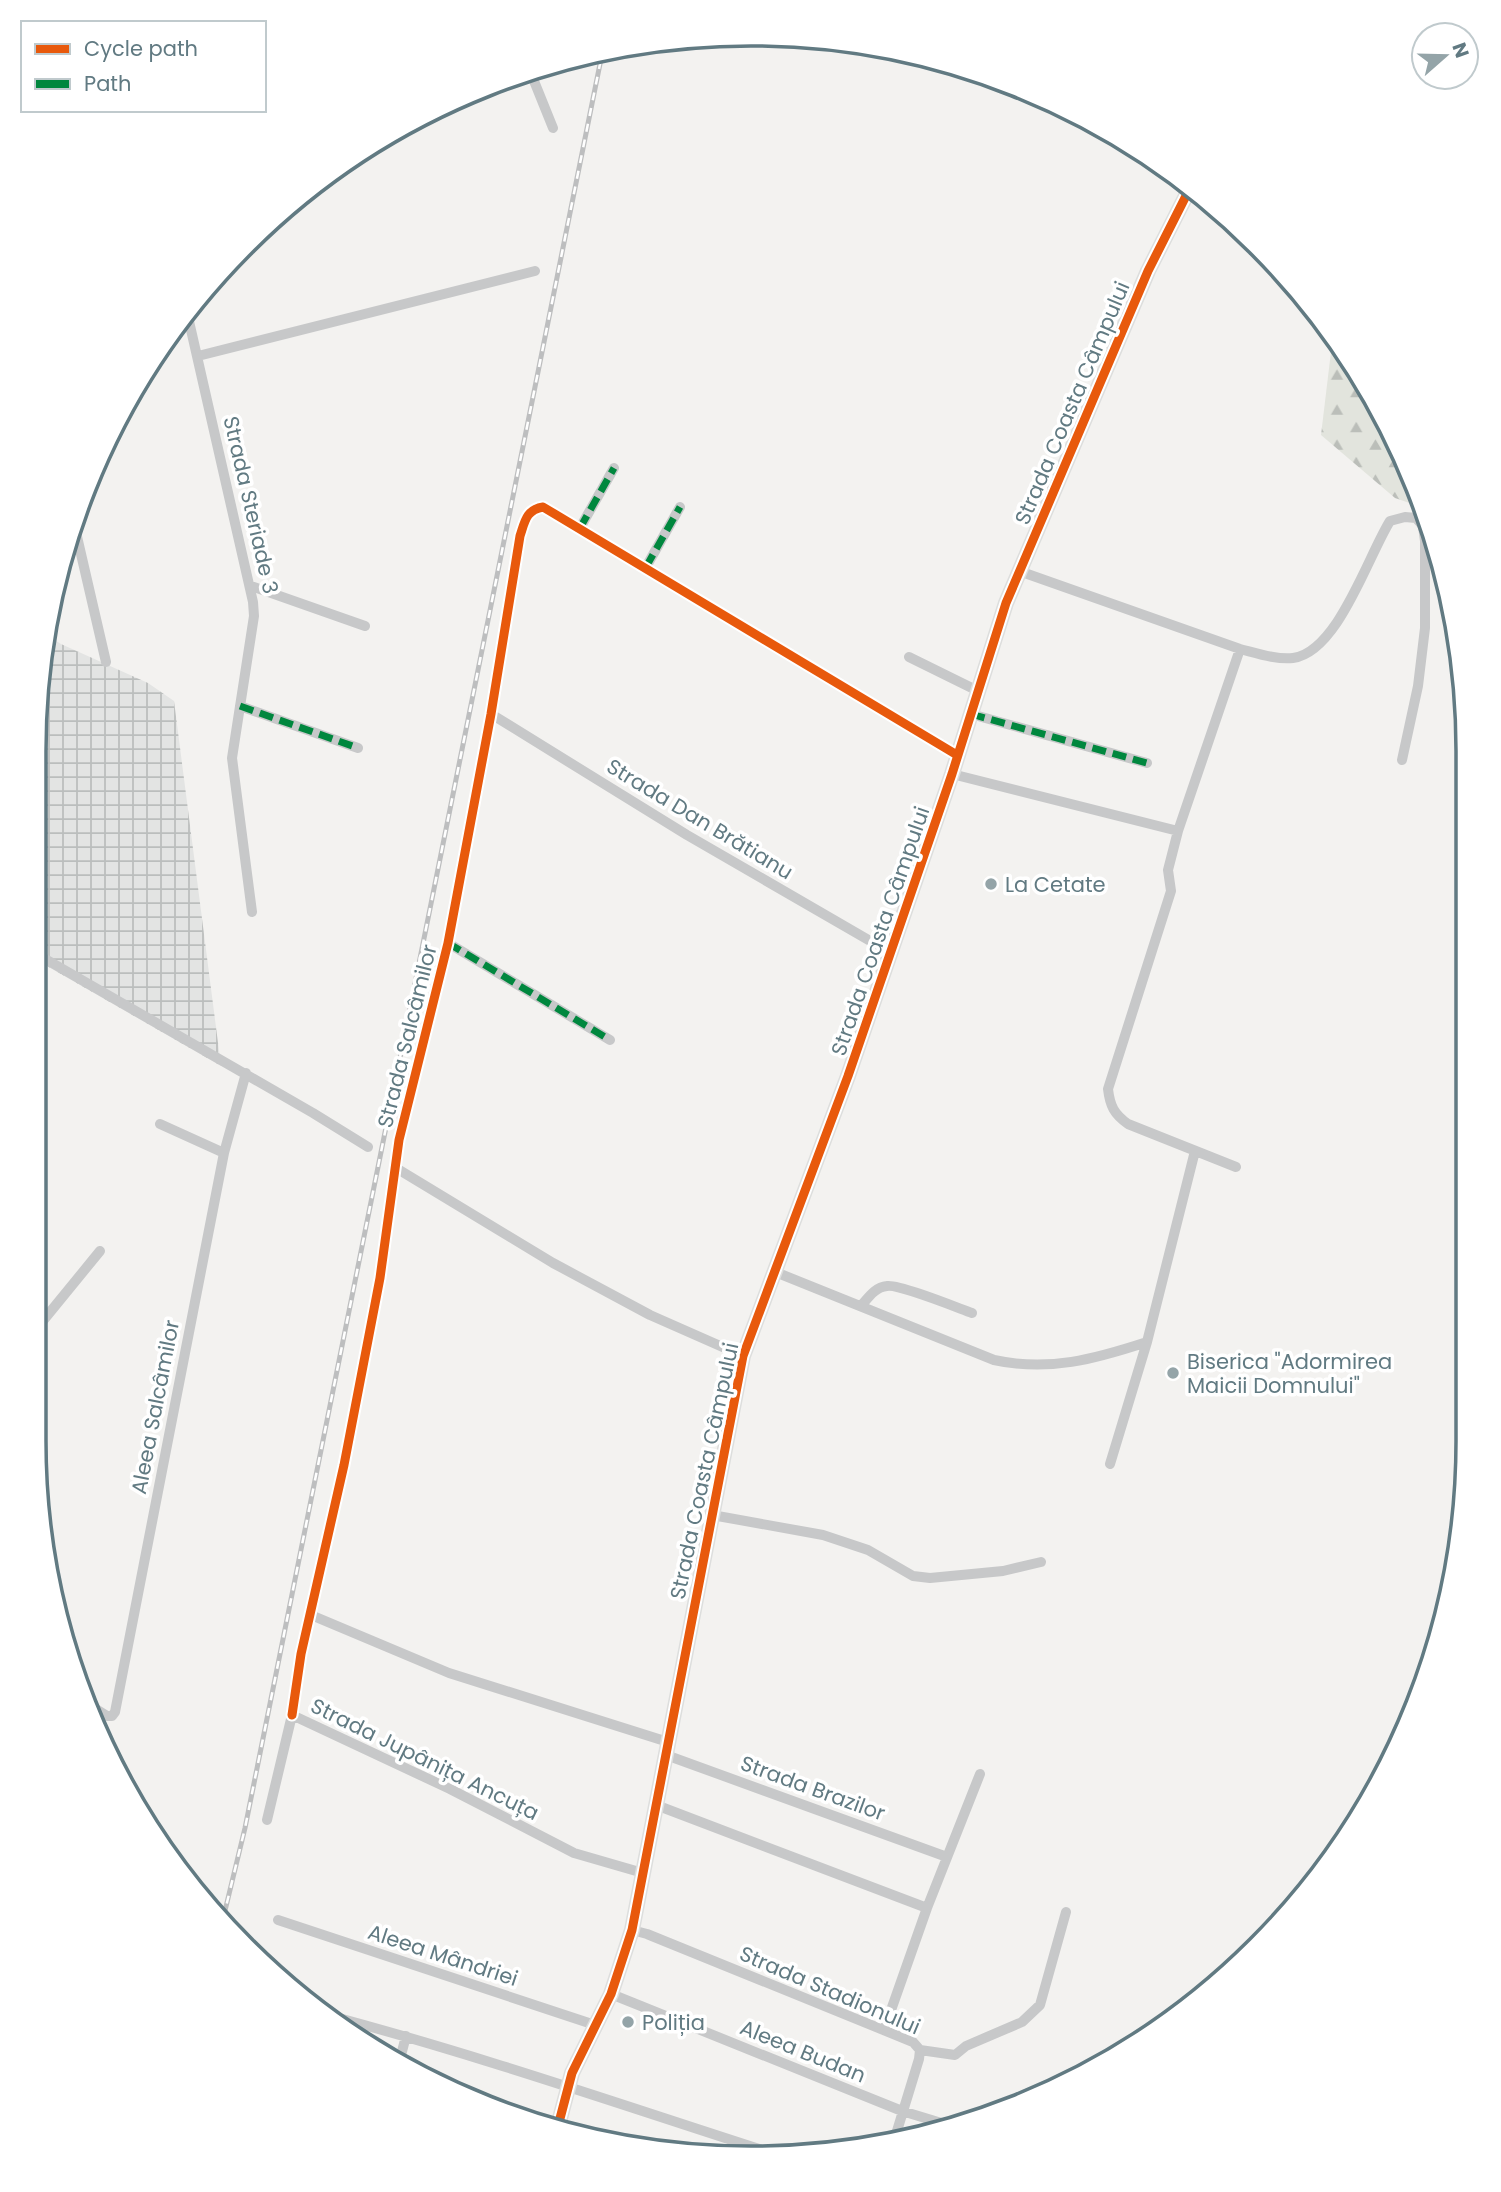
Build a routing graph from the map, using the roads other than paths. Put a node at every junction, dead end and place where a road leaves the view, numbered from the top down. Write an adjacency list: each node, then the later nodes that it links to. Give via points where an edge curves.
1 (534, 80): 2 (street)
2 (553, 128)
3 (1187, 196): 14 (street, Strada Coasta Câmpului, via 1148,271)
4 (535, 271): 6 (street)
5 (190, 323): 6 (street, Strada Steriade 3)
6 (198, 356): 15 (street, Strada Steriade 3)
7 (614, 468): 10 (street)
8 (680, 507): 13 (street)
9 (1416, 518): 17 (street, via 1390,521 1349,605 1310,652 1293,658)
10 (580, 528): 13 (street); 22 (street, Strada Salcâmilor, via 542,507 526,516)
11 (78, 541): 19 (street)
12 (1425, 548): 26 (street, via 1425,628)
13 (646, 567): 25 (street)
14 (1020, 571): 17 (street); 20 (street, Strada Coasta Câmpului)
15 (251, 586): 16 (street); 21 (street, Strada Steriade 3, via 254,616)
16 (365, 626)
17 (1240, 649): 29 (street)
18 (909, 657): 20 (street)
19 (106, 662)
20 (978, 691): 23 (street, Strada Coasta Câmpului)
21 (240, 706): 24 (street); 30 (street, Strada Steriade 3, via 232,758)
22 (491, 714): 31 (street, Strada Salcâmilor); 32 (street, Strada Dan Brătianu)
23 (971, 714): 25 (street, Strada Coasta Câmpului); 27 (street)
24 (358, 748)
25 (957, 755): 28 (street, Strada Coasta Câmpului)
26 (1402, 760)
27 (1147, 763)
28 (952, 774): 29 (street); 32 (street, Strada Coasta Câmpului)
29 (1178, 831): 38 (street, via 1168,870 1171,891 1108,1089 1116,1115 1128,1124)
30 (252, 912)
31 (448, 943): 34 (street); 41 (street, Strada Salcâmilor)
32 (891, 953): 43 (street, Strada Coasta Câmpului, via 840,1101)
33 (46, 959): 35 (street)
34 (610, 1040)
35 (246, 1073): 37 (street); 39 (street, Aleea Salcâmilor)
36 (160, 1124): 39 (street)
37 (368, 1147)
38 (1195, 1152): 40 (street); 47 (street)
39 (224, 1153): 53 (street, Aleea Salcâmilor, via 115,1712 107,1716)
40 (1236, 1167)
41 (396, 1168): 48 (street, via 650,1315); 52 (street, Strada Salcâmilor, via 367,1343)
42 (100, 1251): 46 (street)
43 (773, 1271): 44 (street); 48 (street, Strada Coasta Câmpului)
44 (861, 1306): 45 (street, via 873,1292 887,1286); 47 (street, via 1018,1366 1093,1359)
45 (972, 1313)
46 (46, 1317)
47 (1147, 1342): 49 (street)
48 (743, 1356): 50 (street, Strada Coasta Câmpului)
49 (1110, 1464)
50 (712, 1515): 51 (street, via 823,1535 868,1550 913,1576 1003,1571); 55 (street, Strada Coasta Câmpului)
51 (1041, 1562)
52 (311, 1615): 54 (street, Strada Salcâmilor); 55 (street, via 449,1673)
53 (99, 1711)
54 (292, 1715): 58 (street, Strada Jupânița Ancuța); 60 (street, Strada Jupânița Ancuța, via 574,1853)
55 (667, 1749): 57 (street, Strada Coasta Câmpului); 59 (street, Strada Brazilor)
56 (980, 1774): 59 (street)
57 (656, 1805): 60 (street, Strada Coasta Câmpului); 61 (street)
58 (267, 1820)
59 (947, 1857): 61 (street)
60 (643, 1873): 64 (street, Strada Coasta Câmpului)
61 (927, 1908): 68 (street)
62 (1066, 1912): 70 (street, via 1040,2005 1022,2021 955,2055)
63 (278, 1920): 67 (street, Aleea Mândriei)
64 (632, 1930): 65 (street, Strada Coasta Câmpului); 68 (street, Strada Stadionului)
65 (611, 1994): 67 (street, Strada Coasta Câmpului); 73 (street, Aleea Budan)
66 (349, 2021): 69 (street)
67 (595, 2025): 72 (street, Strada Coasta Câmpului)
68 (884, 2030): 70 (street, Strada Stadionului, via 913,2042)
69 (406, 2036): 71 (street); 72 (street)
70 (920, 2050): 73 (street, Strada Stadionului)
71 (401, 2054)
72 (569, 2086): 74 (street, Strada Coasta Câmpului); 77 (street)
73 (902, 2111): 75 (street, Aleea Budan); 76 (street, Strada Stadionului)
74 (560, 2120)
75 (936, 2121)
76 (897, 2131)
77 (751, 2146)

